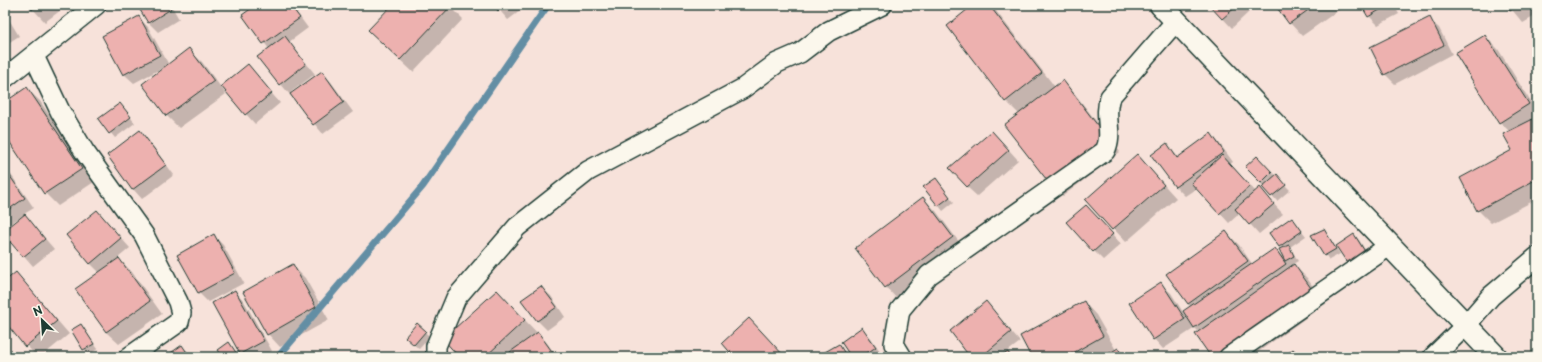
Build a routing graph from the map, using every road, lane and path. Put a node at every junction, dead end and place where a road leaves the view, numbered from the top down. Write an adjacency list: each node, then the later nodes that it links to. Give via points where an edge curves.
1 (96, 5): 5 (street)
2 (882, 5): 11 (street, via 829,31 800,52 777,63 742,89 588,171 517,227 456,298 436,346)
3 (1161, 5): 4 (main road)
4 (1176, 21): 7 (main road); 12 (street, via 1110,97 1106,108 1110,137 1105,151 929,275 900,310 894,344)
5 (34, 56): 6 (street); 10 (street, via 60,111 84,152 144,235 178,302 181,313 179,322)
6 (5, 78)
7 (1389, 246): 9 (main road); 13 (street)
8 (1537, 257): 9 (street, via 1491,296)
9 (1465, 326): 14 (street); 15 (main road)
10 (129, 357)
11 (436, 357)
12 (902, 357)
13 (1228, 357)
14 (1433, 357)
15 (1496, 357)

